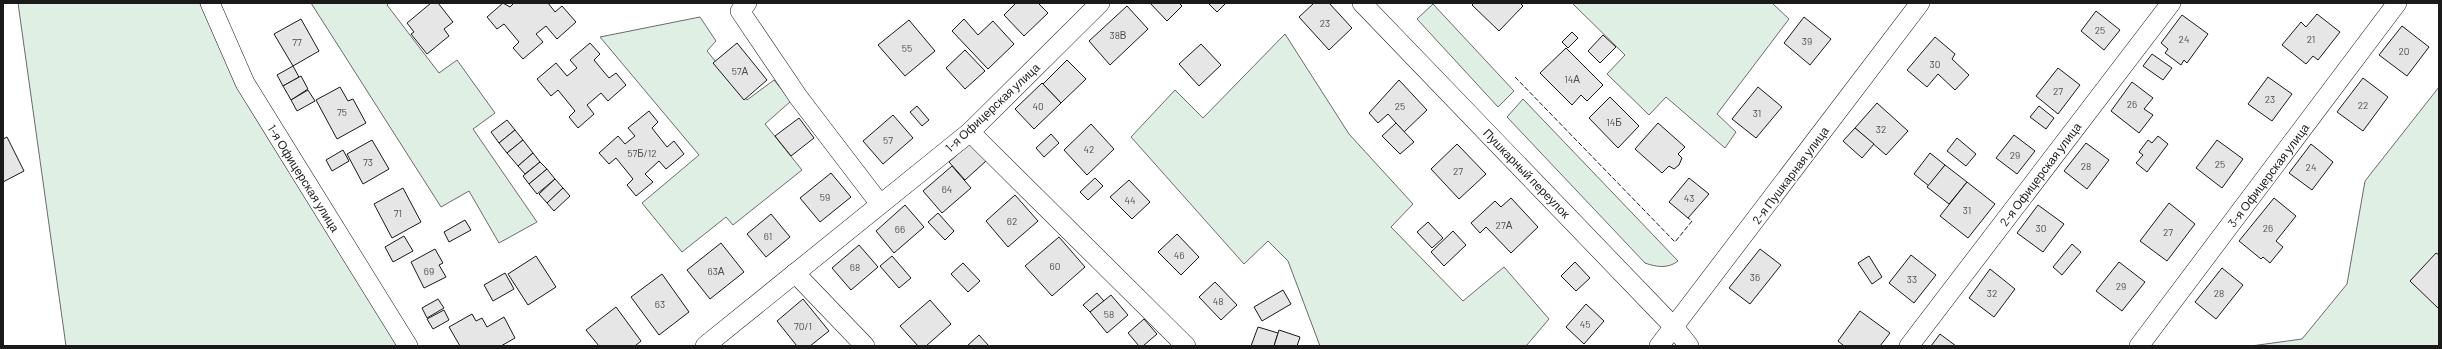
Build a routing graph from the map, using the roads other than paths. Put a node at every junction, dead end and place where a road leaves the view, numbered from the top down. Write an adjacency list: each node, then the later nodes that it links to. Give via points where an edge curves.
1 (210, 3): 12 (street, 1-я Офицерская улица, via 246,83 296,168)
2 (748, 3): 9 (street, via 740,10 744,17 799,98)
3 (1100, 3): 8 (street, 1-я Офицерская улица)
4 (1362, 3): 11 (street, Пушкарный переулок)
5 (1920, 3): 11 (street, 2-я Пушкарная улица)
6 (2171, 3): 18 (street, 2-я Офицерская улица)
7 (2397, 3): 19 (street, 3-я Офицерская улица)
8 (970, 132): 9 (street, 1-я Офицерская улица); 15 (street)
9 (880, 204): 10 (street, 1-я Офицерская улица)
10 (795, 273): 13 (street, 1-я Офицерская улица); 14 (street)
11 (1674, 327): 16 (street, 2-я Пушкарная улица); 17 (street, Пушкарный переулок)
12 (408, 346)
13 (705, 346)
14 (865, 346)
15 (1186, 346)
16 (1659, 346)
17 (1689, 346)
18 (1909, 346)
19 (2139, 346)

